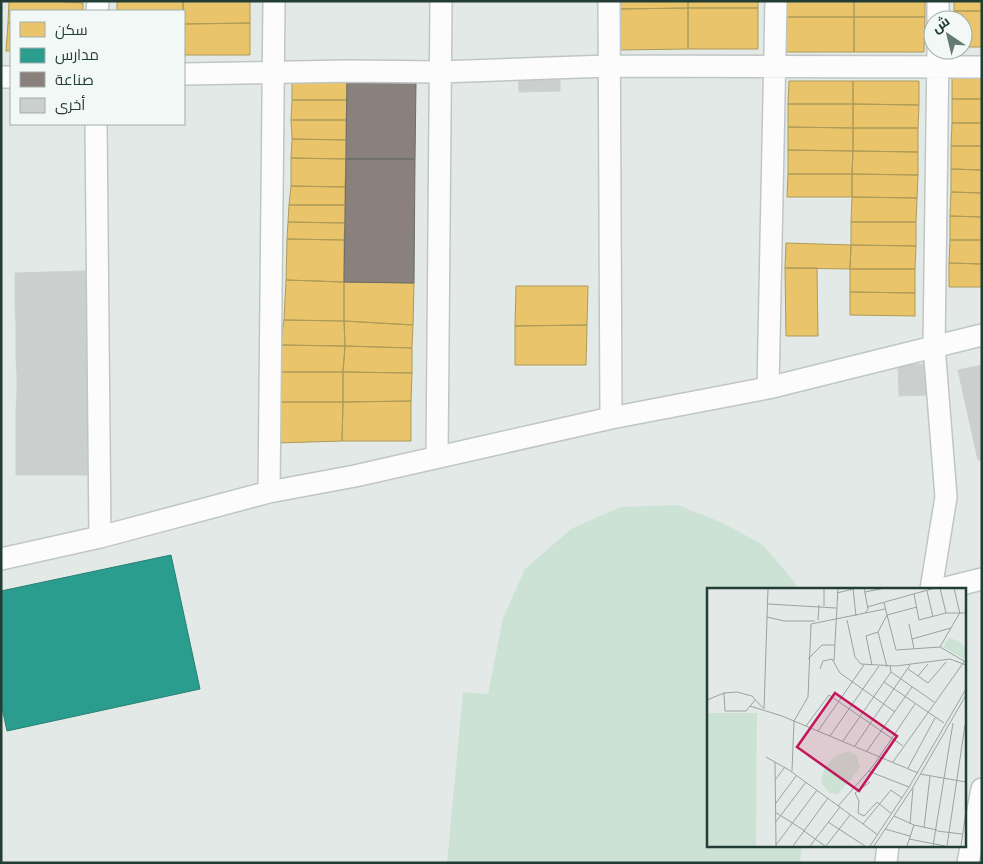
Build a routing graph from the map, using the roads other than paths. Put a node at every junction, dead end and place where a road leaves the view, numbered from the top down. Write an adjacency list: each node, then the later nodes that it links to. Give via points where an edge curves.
1 (274, 1): 11 (street)
2 (441, 1): 12 (street)
3 (608, 1): 8 (street)
4 (776, 1): 9 (street)
5 (923, 60): 9 (street)
6 (938, 60): 16 (street)
7 (944, 60): 10 (street)
8 (608, 66): 9 (street); 12 (street); 18 (street)
9 (775, 66): 17 (street)
10 (982, 66)
11 (272, 72): 12 (street); 13 (street); 20 (street)
12 (440, 72): 19 (street)
13 (185, 74)
14 (96, 125): 21 (street)
15 (982, 335): 16 (street)
16 (934, 346): 17 (street); 24 (street, via 946,497)
17 (768, 388): 18 (street)
18 (611, 418): 19 (street)
19 (437, 457): 20 (street)
20 (269, 492): 21 (street)
21 (100, 537): 22 (street)
22 (1, 558)
23 (982, 579): 25 (street)
24 (931, 588)
25 (946, 588)
26 (982, 789): 29 (street)
27 (888, 846): 28 (street)
28 (886, 863)
29 (968, 863)

